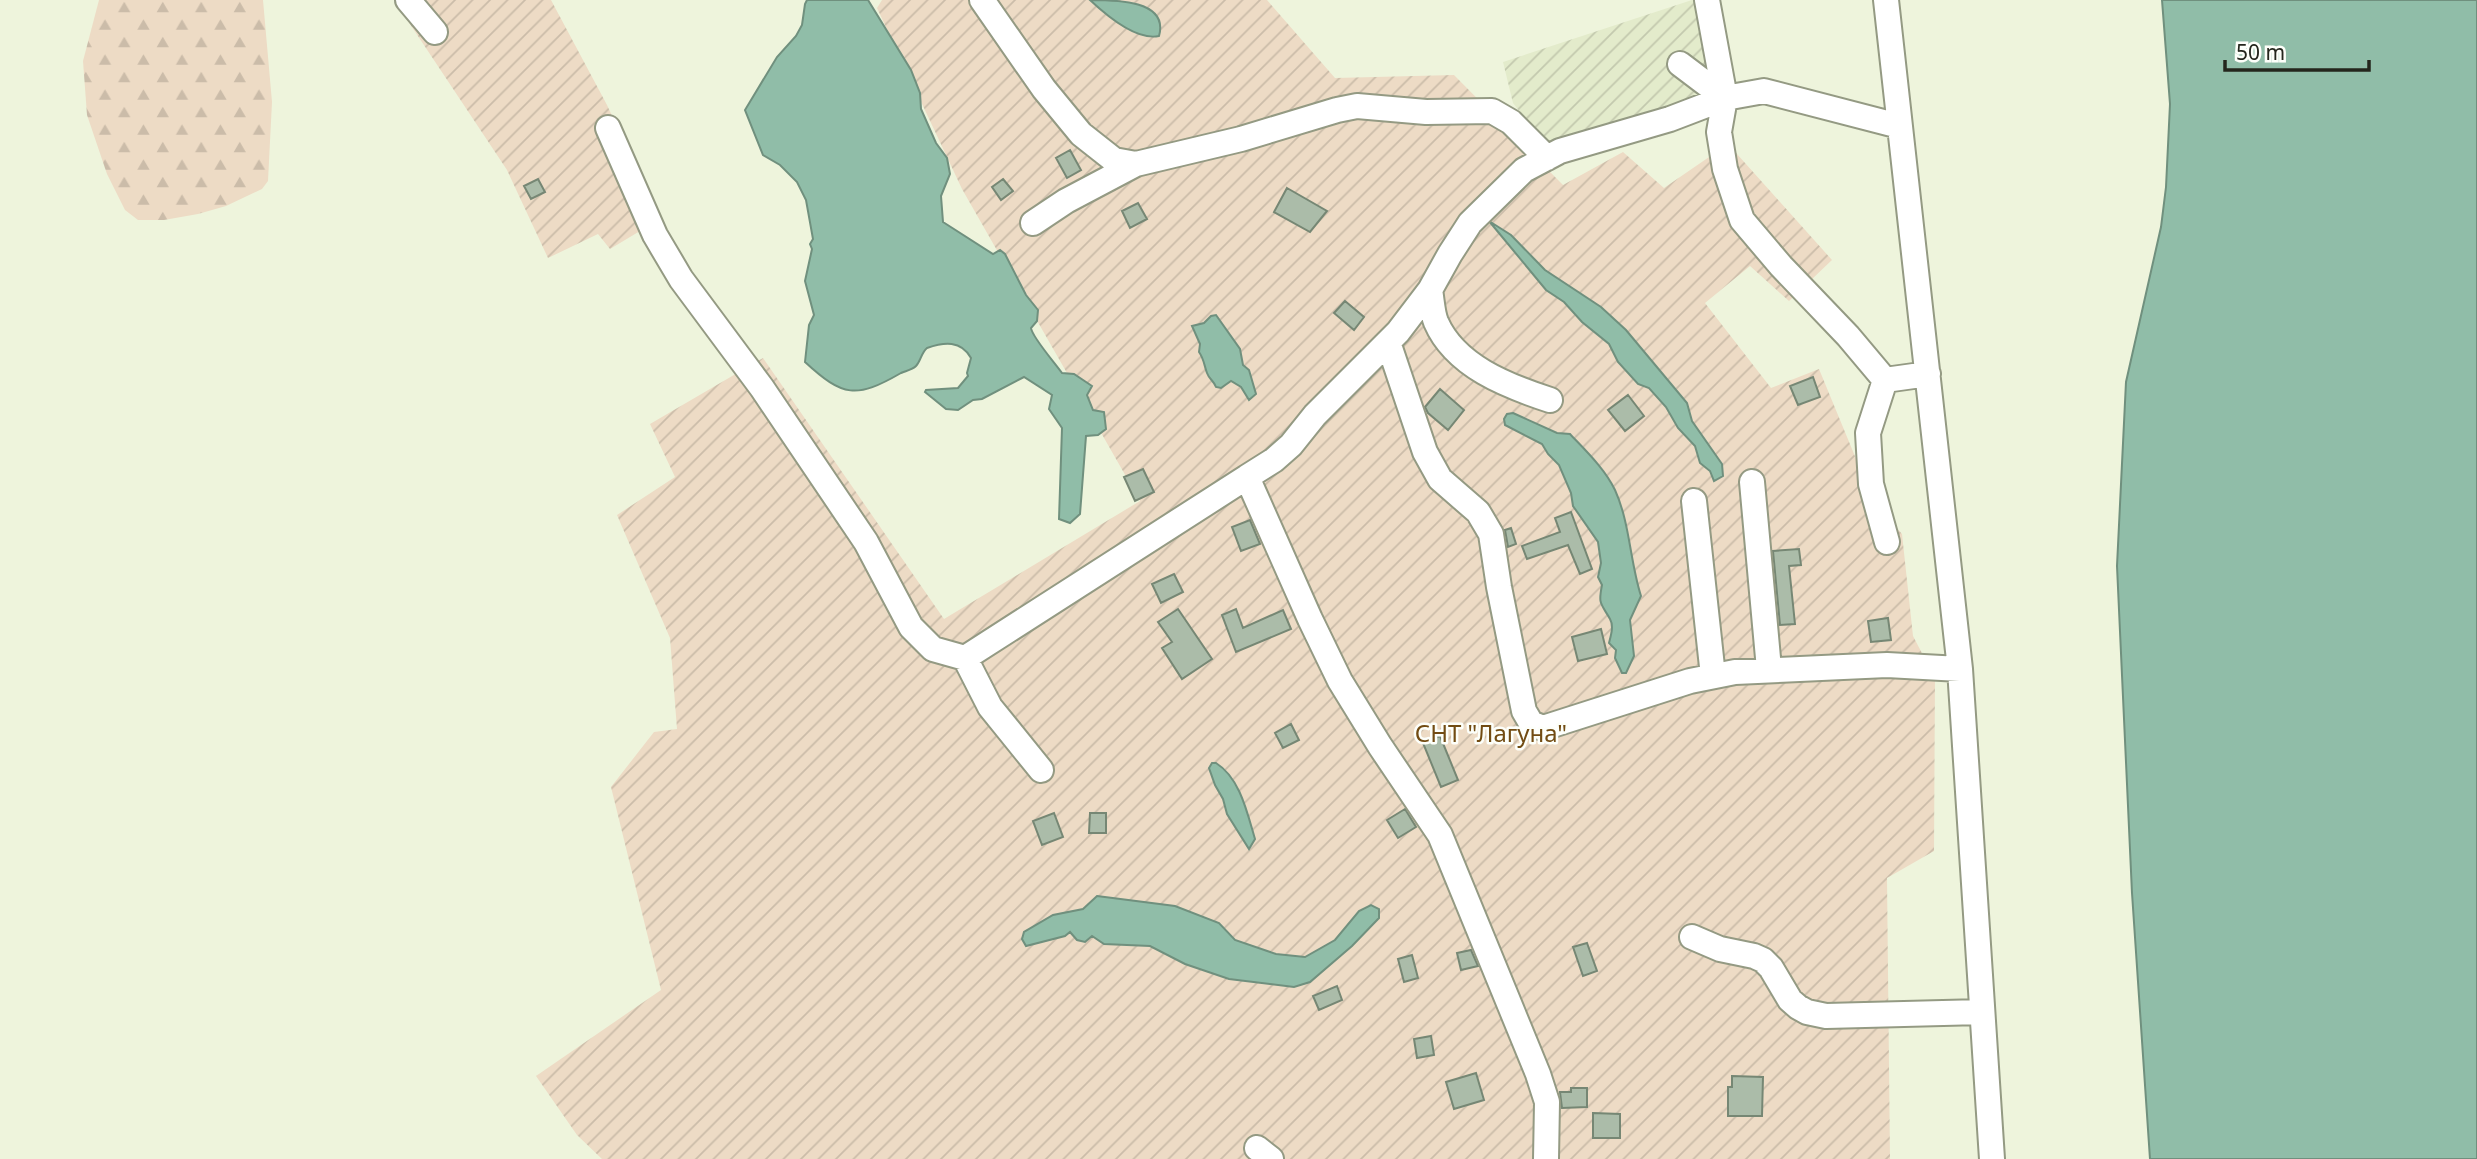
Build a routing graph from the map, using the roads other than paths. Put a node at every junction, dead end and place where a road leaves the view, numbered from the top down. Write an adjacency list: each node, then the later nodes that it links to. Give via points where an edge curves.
1 (408, 0): 5 (street)
2 (982, 0): 11 (street, via 1081,134 1114,160)
3 (1707, 0): 7 (street)
4 (1886, 0): 8 (street)
5 (435, 32)
6 (1679, 64): 7 (street)
7 (1725, 98): 8 (street, via 1765,91); 10 (street); 16 (street, via 1719,132 1724,169 1742,220)
8 (1899, 126): 15 (street)
9 (608, 128): 22 (street, via 654,236 866,542 911,627 933,649)
10 (1548, 158): 11 (street, via 1511,122 1492,111 1357,106); 13 (street, via 1524,170 1470,223)
11 (1136, 164): 12 (street)
12 (1033, 223)
13 (1430, 290): 14 (street); 17 (street, via 1435,319 1460,355 1521,390)
14 (1388, 342): 18 (street, via 1291,445); 25 (street, via 1425,452 1440,479 1478,512 1491,534 1524,711 1531,723 1544,728)
15 (1928, 374): 16 (street); 24 (street)
16 (1885, 380): 21 (street, via 1868,433 1871,484)
17 (1550, 400)
18 (1247, 477): 22 (street); 29 (street, via 1340,681 1440,835 1538,1074 1547,1102)
19 (1752, 482): 23 (street)
20 (1694, 501): 25 (street)
21 (1887, 542)
22 (965, 658): 26 (street, via 990,707)
23 (1769, 669): 24 (street, via 1887,665); 25 (street)
24 (1960, 669): 28 (street)
25 (1713, 676)
26 (1041, 770)
27 (1692, 937): 28 (street, via 1763,960 1790,1000 1807,1012 1826,1016)
28 (1982, 1012): 30 (street)
29 (1546, 1159)
30 (1992, 1159)

